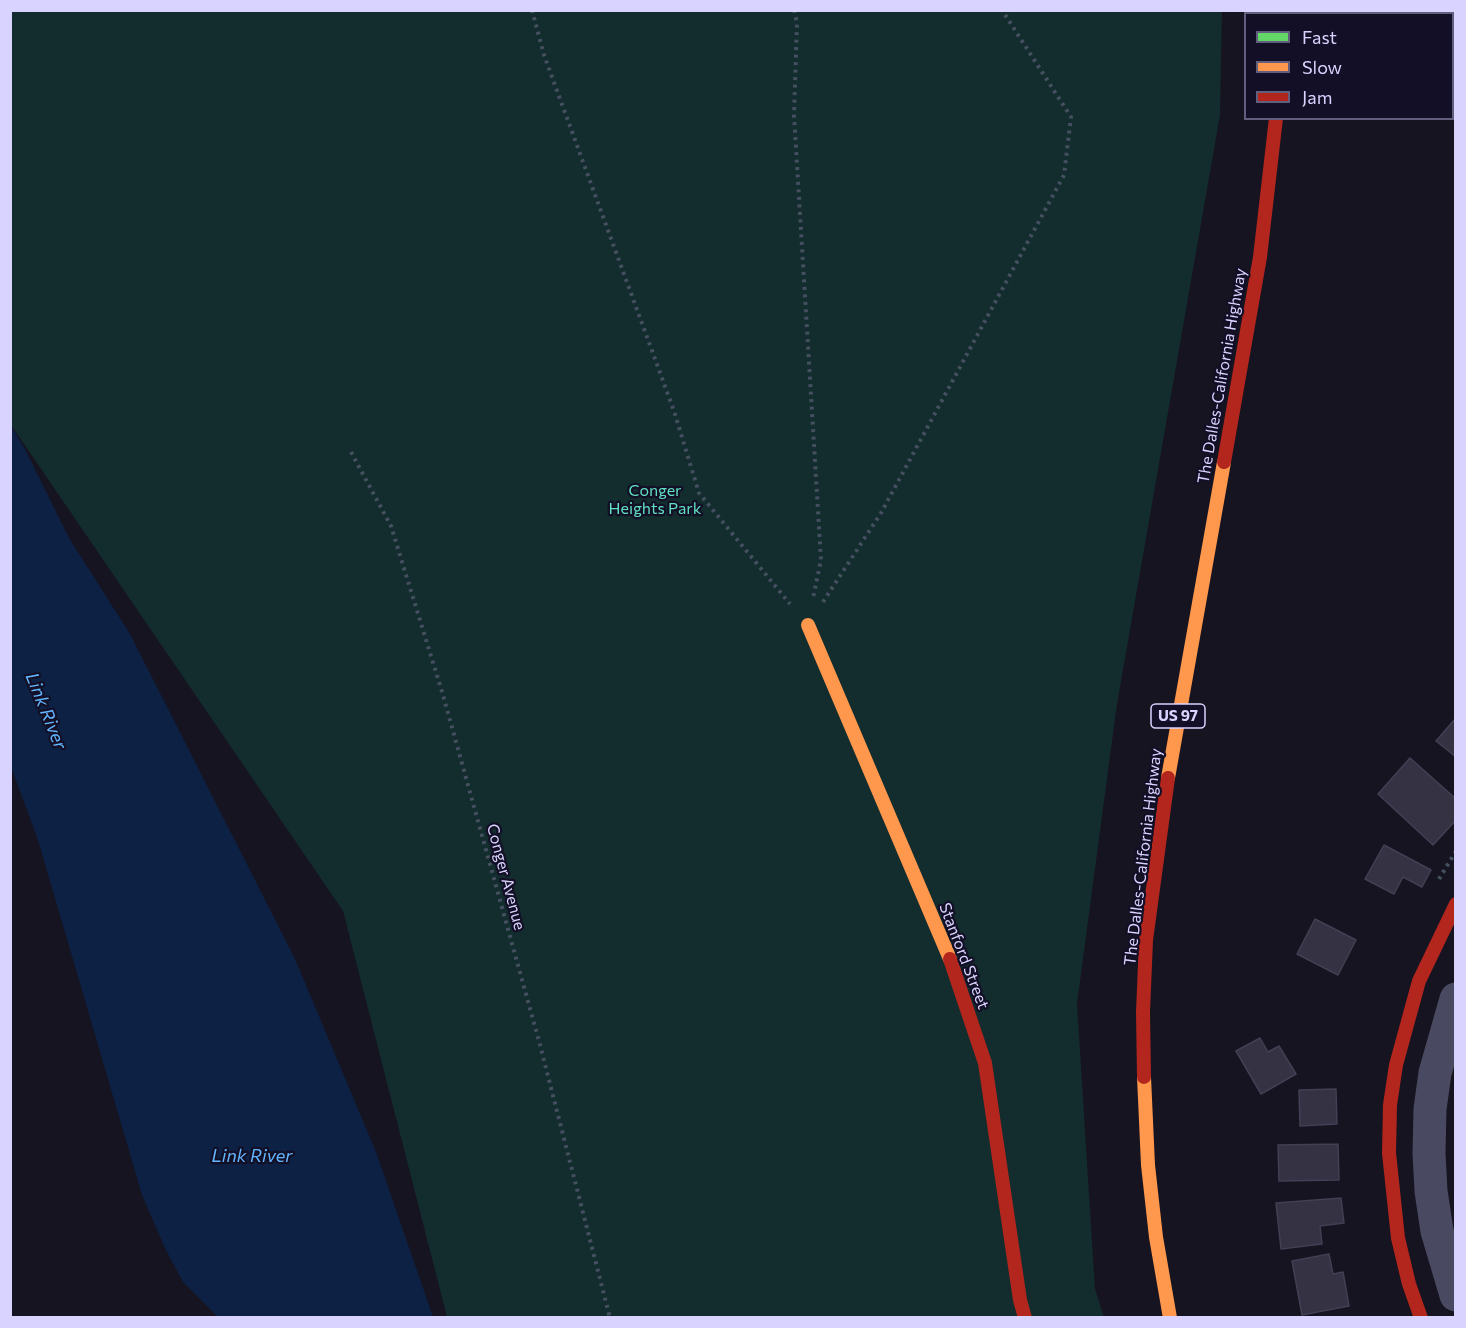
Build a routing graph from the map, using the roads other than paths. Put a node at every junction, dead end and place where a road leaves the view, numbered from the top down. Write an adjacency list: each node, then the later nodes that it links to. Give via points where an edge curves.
1 (1276, 120): 7 (main road, The Dalles-California Highway / US 97, via 1260,257 1165,793 1146,940 1143,1012 1148,1165)
2 (808, 625): 6 (main road, Stanford Street, via 950,958 985,1063)
3 (1455, 904): 8 (main road, via 1419,981 1396,1065 1390,1105 1389,1154 1398,1238)
4 (1455, 999): 5 (street, via 1435,1072 1429,1153 1437,1231)
5 (1455, 1295)
6 (1025, 1317)
7 (1170, 1317)
8 (1421, 1317)

